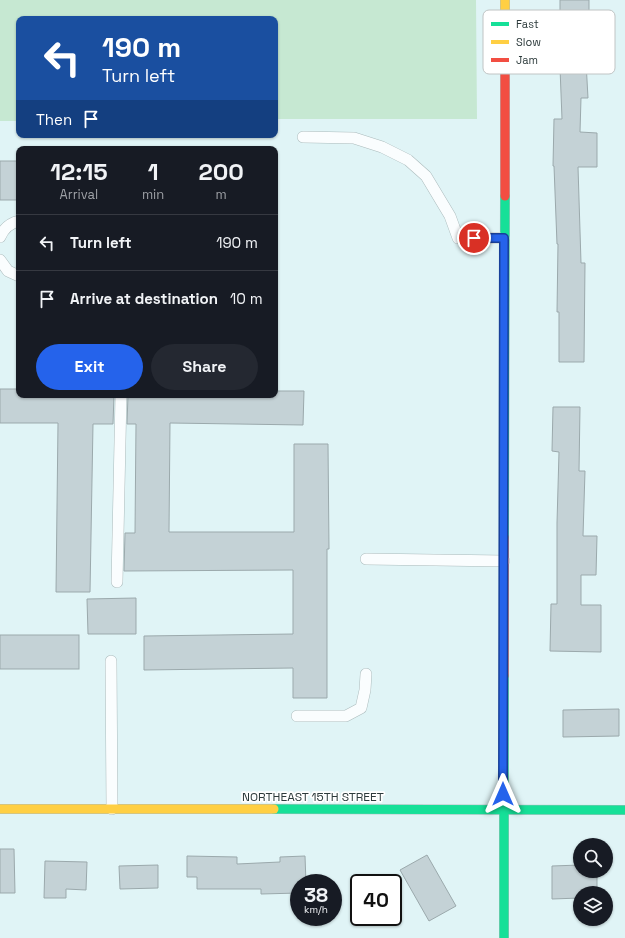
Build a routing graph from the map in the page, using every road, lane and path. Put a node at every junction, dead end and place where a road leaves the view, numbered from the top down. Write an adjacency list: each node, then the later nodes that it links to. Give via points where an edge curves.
1 (505, 0): 2 (street)
2 (505, 10)
3 (505, 74): 7 (street)
4 (303, 137): 7 (lane, via 354,138 382,147 408,160 426,176 450,216 458,238)
5 (16, 221): 6 (lane, via 3,230)
6 (0, 237)
7 (504, 238): 12 (street)
8 (0, 260): 9 (lane, via 8,271)
9 (16, 275)
10 (121, 398): 13 (lane)
11 (366, 559): 12 (lane)
12 (504, 561): 19 (street)
13 (117, 582)
14 (111, 661): 17 (lane)
15 (366, 674): 16 (lane, via 361,708 346,716)
16 (297, 716)
17 (112, 808): 18 (street, NORTHEAST 15TH STREET); 19 (street, NORTHEAST 15TH STREET)
18 (0, 809)
19 (503, 810): 20 (street, NORTHEAST 15TH STREET); 21 (street)
20 (625, 810)
21 (504, 938)

